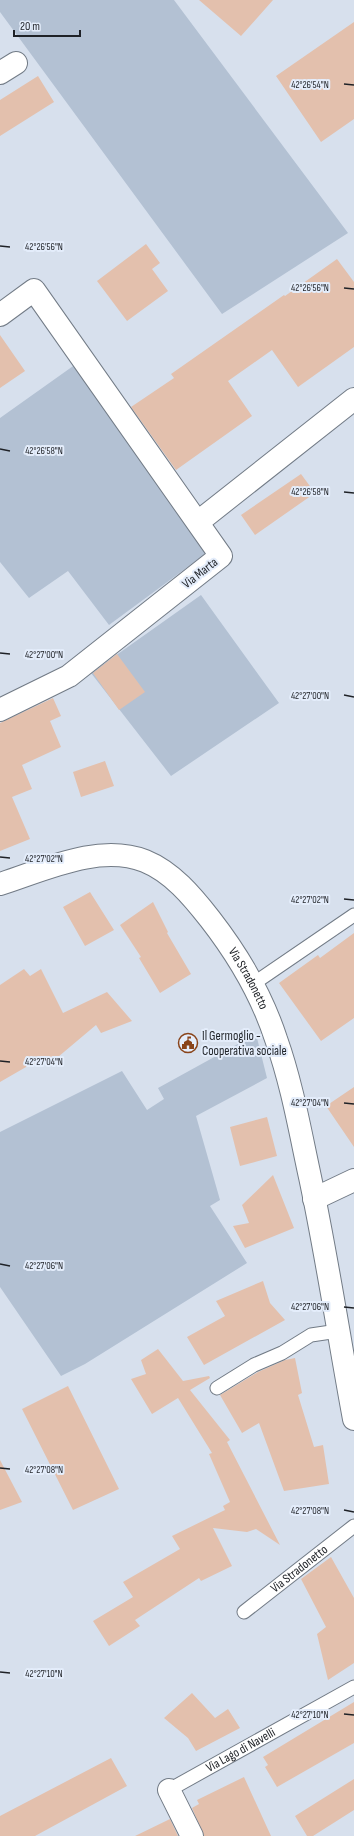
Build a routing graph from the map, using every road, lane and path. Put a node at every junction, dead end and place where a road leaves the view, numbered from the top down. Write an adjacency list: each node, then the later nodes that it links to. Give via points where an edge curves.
1 (0, 315): 3 (street, via 34,290)
2 (354, 399): 3 (street)
3 (198, 522): 4 (street, Via Marta, via 221,556 69,676)
4 (0, 710)
5 (0, 867): 6 (street, Via Stradonetto)
6 (37, 870): 7 (street, Via Stradonetto); 9 (street, Via Stradonetto, via 104,854 145,861 182,886 220,932)
7 (0, 884)
8 (354, 915): 9 (lane)
9 (253, 984): 11 (street, Via Stradonetto, via 276,1038 292,1091)
10 (354, 1180): 11 (street)
11 (314, 1199): 12 (street, Via Stradonetto)
12 (346, 1329): 13 (lane, via 311,1335); 14 (street, Via Stradonetto)
13 (217, 1388)
14 (354, 1418)
15 (354, 1526): 16 (lane, Via Stradonetto)
16 (244, 1612)
17 (354, 1687): 18 (lane, Via Lago di Navelli)
18 (169, 1790): 19 (street)
19 (192, 1836)

